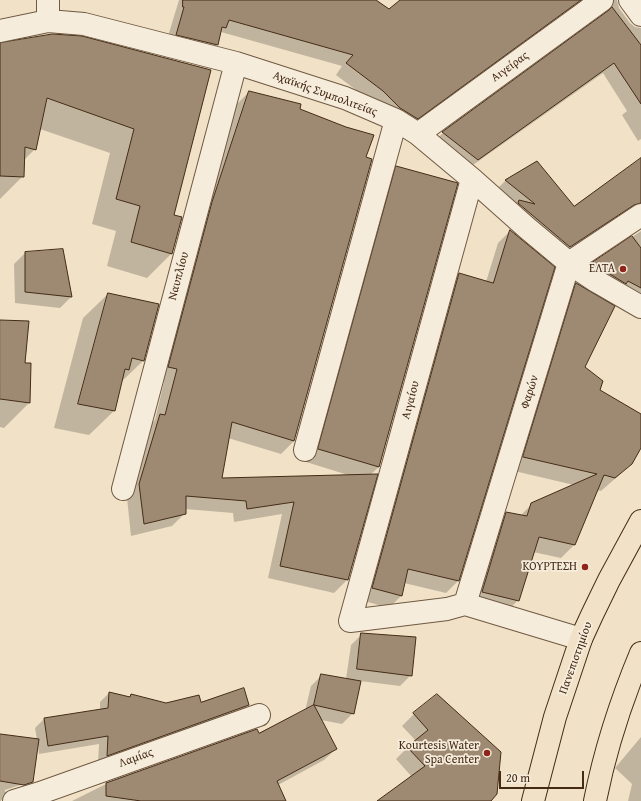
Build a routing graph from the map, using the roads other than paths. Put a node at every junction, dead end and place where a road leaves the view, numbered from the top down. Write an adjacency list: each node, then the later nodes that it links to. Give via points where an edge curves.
1 (48, 0): 5 (street)
2 (602, 0): 9 (street, Αιγείρας)
3 (630, 0): 4 (street)
4 (641, 15)
5 (48, 21): 6 (street, Αχαϊκής Συμπολιτείας); 7 (street, Αχαϊκής Συμπολιτείας, via 84,24)
6 (0, 31)
7 (236, 63): 8 (street, Αχαϊκής Συμπολιτείας, via 345,98); 15 (street, Ναυπλίου)
8 (396, 120): 9 (street, Αχαϊκής Συμπολιτείας); 14 (street)
9 (418, 134): 10 (street, Αχαϊκής Συμπολιτείας)
10 (472, 179): 12 (street, Αχαϊκής Συμπολιτείας); 17 (street, Αιγαίου, via 350,621)
11 (641, 215): 12 (street)
12 (569, 263): 13 (street, Αχαϊκής Συμπολιτείας); 17 (street, Φαρών)
13 (641, 306)
14 (305, 450)
15 (123, 489)
16 (641, 521): 18 (main road, Πανεπιστημίου, via 609,580)
17 (465, 604): 18 (street)
18 (581, 640): 21 (main road, Πανεπιστημίου)
19 (641, 653): 23 (main road, via 612,732)
20 (258, 715): 22 (street, Λαμίας)
21 (532, 799)
22 (14, 801)
23 (595, 801)

